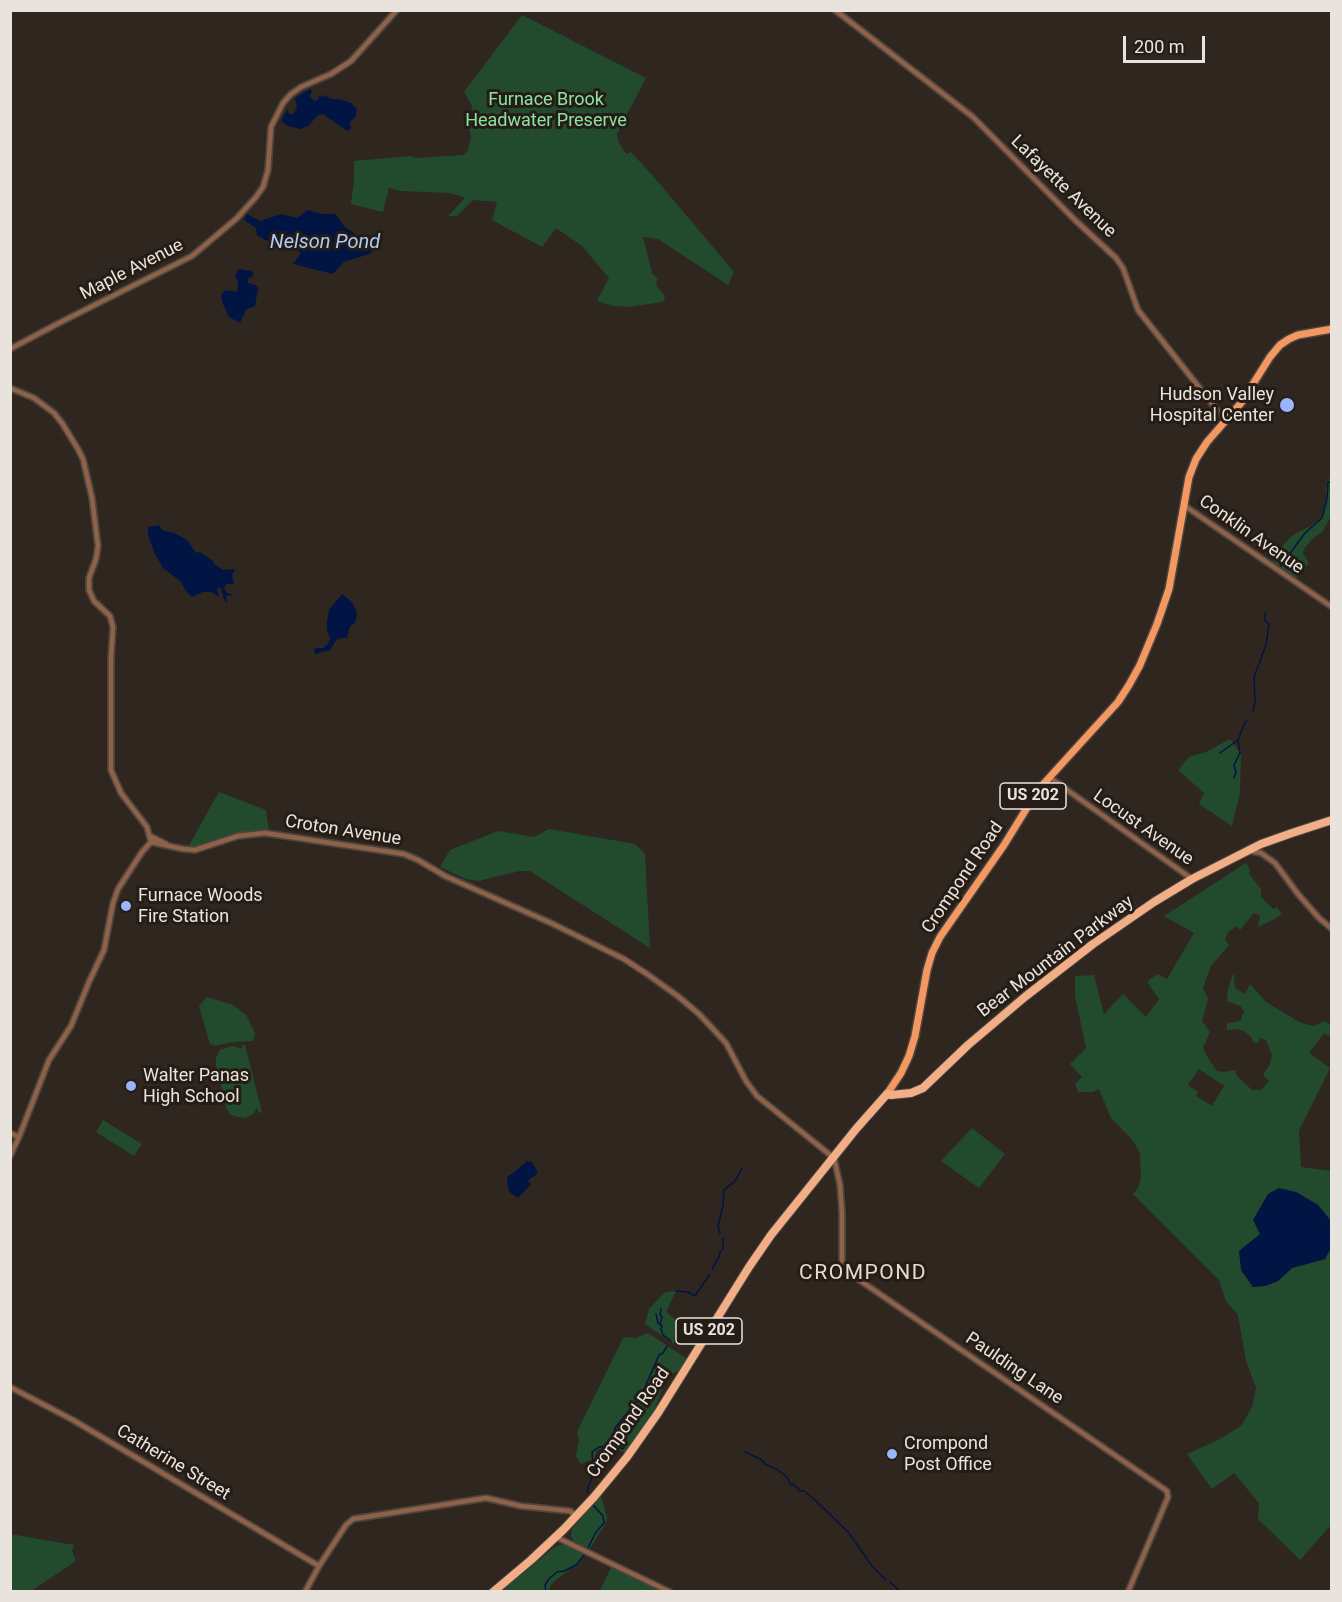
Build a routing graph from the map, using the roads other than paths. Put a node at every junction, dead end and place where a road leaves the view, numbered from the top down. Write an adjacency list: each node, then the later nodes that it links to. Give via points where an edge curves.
1 (397, 10): 4 (street, Maple Avenue, via 351,61 301,87 283,103 271,127 263,187 236,219 192,256)
2 (835, 10): 6 (street, Lafayette Avenue, via 973,117 1116,258 1138,310)
3 (1332, 329): 6 (main road, Crompond Road / US 202, via 1293,337 1280,345)
4 (10, 349)
5 (10, 388): 11 (street, via 34,398 54,413 83,459 98,546 89,590 110,616 113,627 111,769 121,793)
6 (1227, 420): 7 (main road, Crompond Road / US 202, via 1196,459)
7 (1185, 506): 8 (street, Conklin Avenue); 9 (main road, Crompond Road / US 202, via 1169,589 1136,673 1113,707)
8 (1332, 607)
9 (1049, 777): 16 (street, Locust Avenue); 18 (main road, Crompond Road / US 202, via 937,942 909,1055)
10 (1332, 822): 14 (highway, Bear Mountain Parkway); 15 (highway, Bear Mountain Parkway)
11 (150, 836): 12 (street); 13 (street)
12 (151, 842): 13 (street, Croton Avenue); 20 (street, via 117,891 104,950 68,1031 49,1060)
13 (170, 847): 22 (street, Croton Avenue, via 195,850 238,836 265,833 387,850 415,858 575,934 647,974 692,1007 721,1036 757,1096)
14 (1250, 850): 15 (highway, Bear Mountain Parkway); 16 (highway, Bear Mountain Parkway)
15 (1263, 851): 17 (street)
16 (1192, 879): 18 (highway, Bear Mountain Parkway, via 1048,977 923,1088)
17 (1332, 929)
18 (887, 1094): 22 (highway, Crompond Road / US 202)
19 (10, 1133): 20 (street)
20 (18, 1137): 21 (street)
21 (10, 1156)
22 (834, 1158): 24 (highway, Crompond Road / US 202, via 756,1256 644,1436); 30 (street, Paulding Lane, via 842,1212 842,1270 1168,1493)
23 (10, 1387): 26 (street, Catherine Street)
24 (577, 1516): 25 (highway, Crompond Road / US 202); 26 (street, via 570,1511 486,1498 353,1519)
25 (556, 1537): 28 (highway, Crompond Road / US 202); 29 (street)
26 (319, 1566): 27 (street)
27 (305, 1592)
28 (493, 1592)
29 (670, 1592)
30 (1128, 1592)

